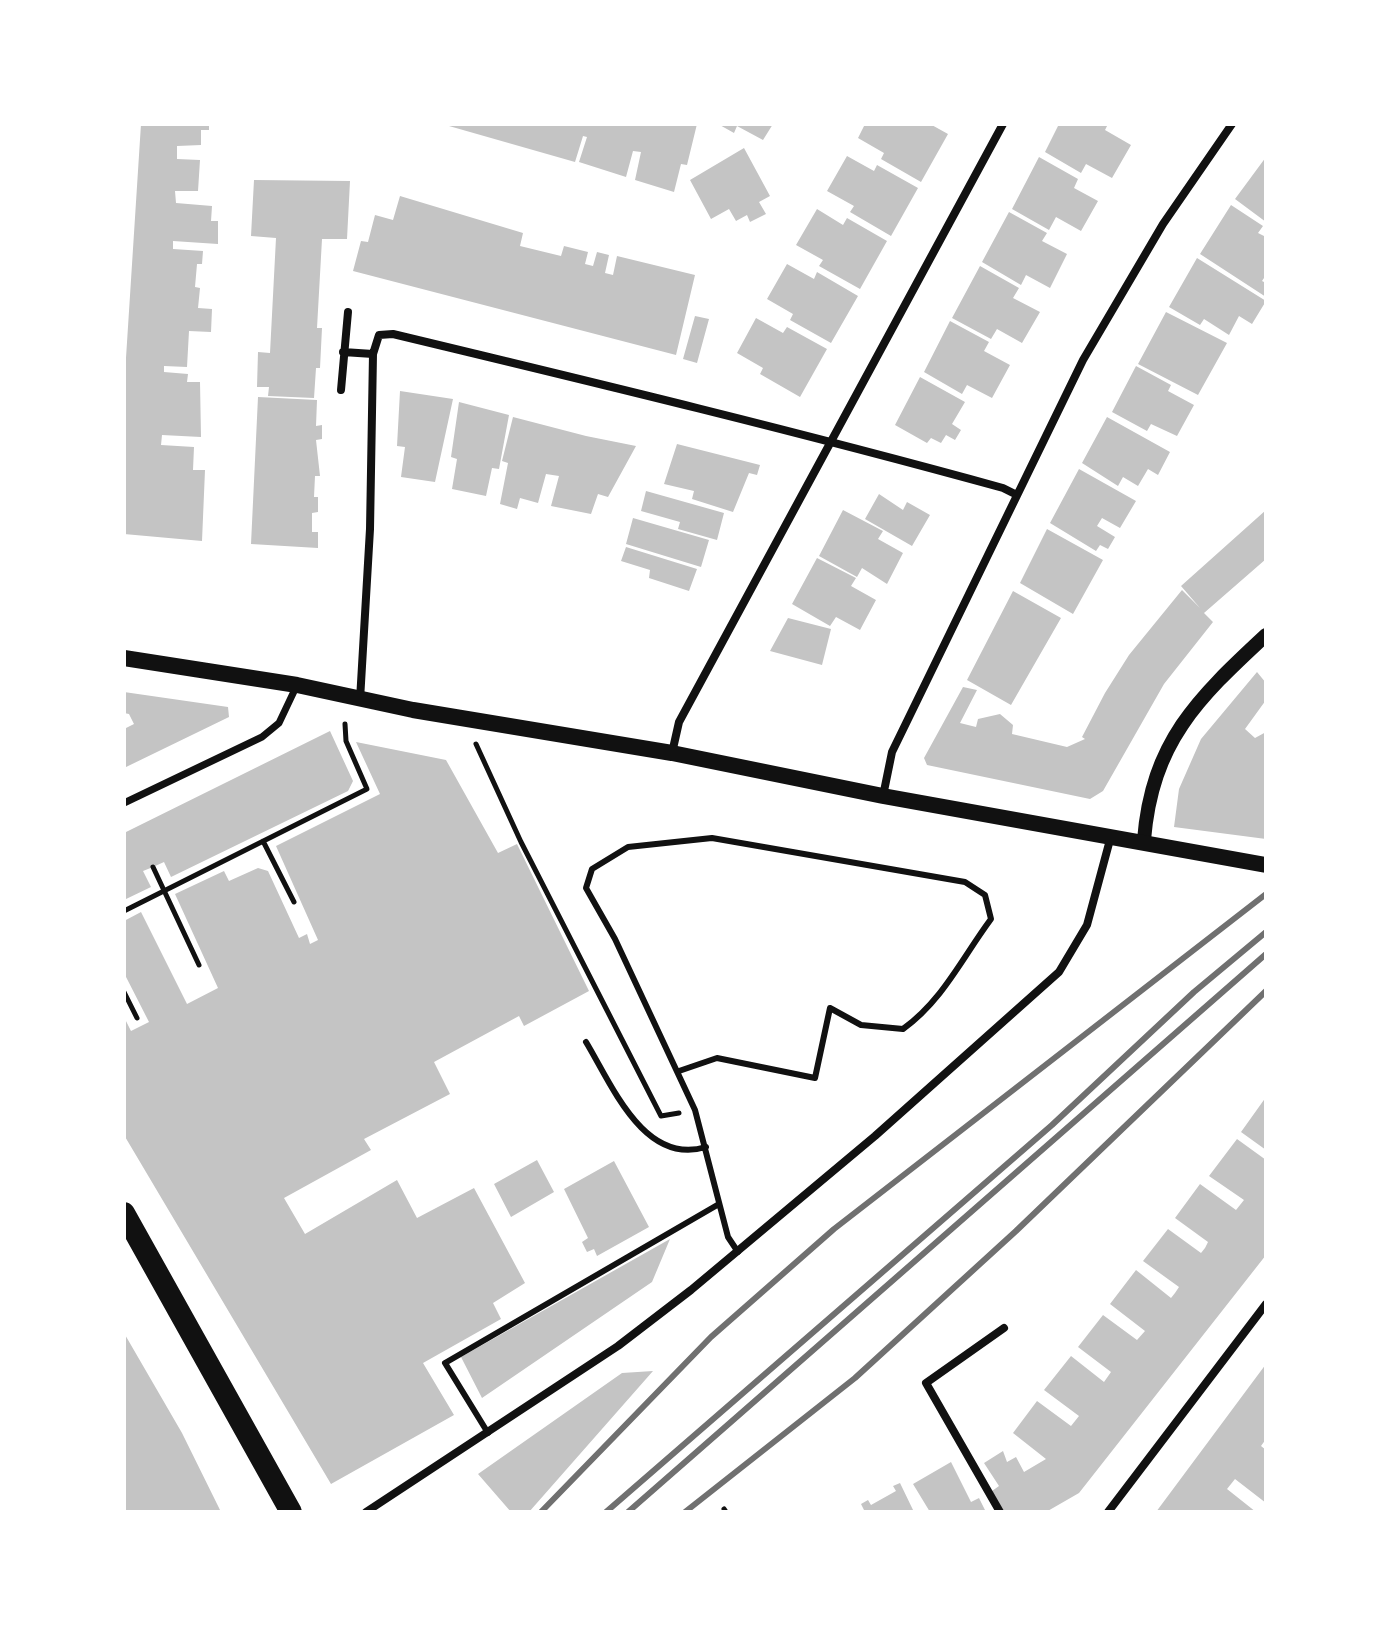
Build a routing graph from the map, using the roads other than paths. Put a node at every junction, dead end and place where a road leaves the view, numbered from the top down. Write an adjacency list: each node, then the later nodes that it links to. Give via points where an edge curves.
1 (1003, 124): 7 (street)
2 (1232, 124): 8 (street, via 1163,224 1083,360)
3 (348, 312): 4 (street)
4 (343, 352): 5 (street); 6 (street)
5 (373, 354): 7 (street, via 379,335 393,334); 12 (street)
6 (341, 390)
7 (828, 441): 8 (street); 13 (street, via 679,722)
8 (1015, 494): 14 (street, via 892,752)
9 (1266, 635): 17 (street, via 1201,696 1168,749 1152,785)
10 (124, 658): 11 (main road)
11 (297, 685): 12 (main road); 15 (street, via 279,723 262,737)
12 (360, 700): 13 (main road)
13 (672, 753): 14 (main road)
14 (883, 796): 16 (main road)
15 (124, 803)
16 (1111, 836): 17 (main road); 24 (street, via 1087,925 1059,972)
17 (1144, 840): 18 (main road)
18 (1266, 865)
19 (586, 1042): 21 (lane, via 634,1121 656,1141 690,1152)
20 (679, 1071): 20 (lane, via 586,888 592,869 628,847 712,838 965,882 985,895 991,919 947,988 903,1029 861,1025 830,1008 815,1078 717,1058); 21 (lane)
21 (706, 1147): 22 (lane)
22 (719, 1204): 24 (lane); 27 (lane, via 445,1363)
23 (124, 1213): 28 (highway)
24 (738, 1252): 27 (street, via 618,1346)
25 (1266, 1304): 31 (street)
26 (1004, 1328): 30 (street, via 926,1383)
27 (488, 1433): 29 (street)
28 (291, 1512)
29 (366, 1512)
30 (1000, 1512)
31 (1108, 1512)

